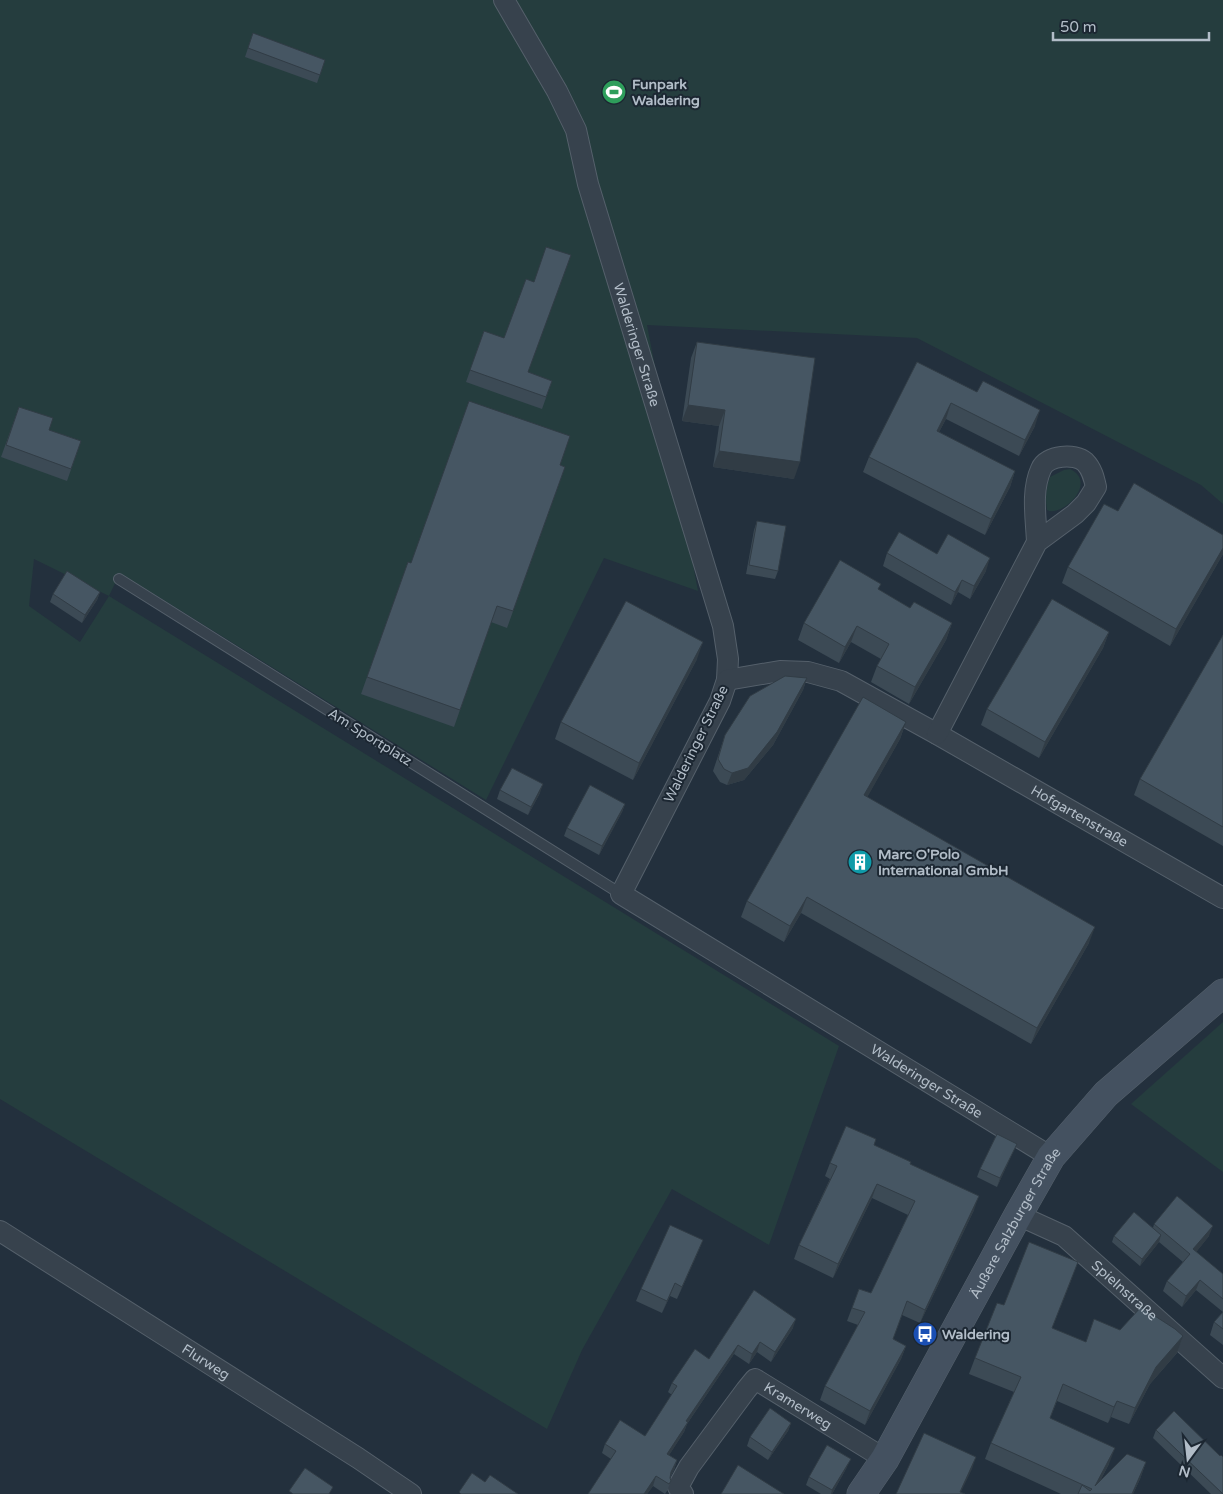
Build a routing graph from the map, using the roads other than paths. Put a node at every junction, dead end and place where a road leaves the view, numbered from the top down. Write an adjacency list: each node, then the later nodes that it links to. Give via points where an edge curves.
1 (504, 0): 4 (street, Walderinger Straße, via 576,130 588,184 723,626 728,659)
2 (1037, 542): 5 (street)
3 (119, 579): 6 (lane, Am Sportplatz)
4 (727, 680): 5 (street, Hofgartenstraße, via 780,671 808,672 841,681); 6 (street, Walderinger Straße, via 720,701)
5 (937, 734): 7 (street, Hofgartenstraße)
6 (621, 894): 9 (street, Walderinger Straße)
7 (1223, 898)
8 (1223, 993): 9 (main road, Äußere Salzburger Straße, via 1106,1094)
9 (1051, 1157): 10 (main road, Äußere Salzburger Straße)
10 (1018, 1215): 12 (street, Spielnstraße, via 1064,1236); 13 (main road, Äußere Salzburger Straße)
11 (0, 1231): 14 (street, Flurweg)
12 (1223, 1378)
13 (886, 1459): 15 (street, Kramerweg, via 755,1379 689,1467 678,1487); 16 (main road, Äußere Salzburger Straße)
14 (411, 1494)
15 (683, 1494)
16 (861, 1494)

